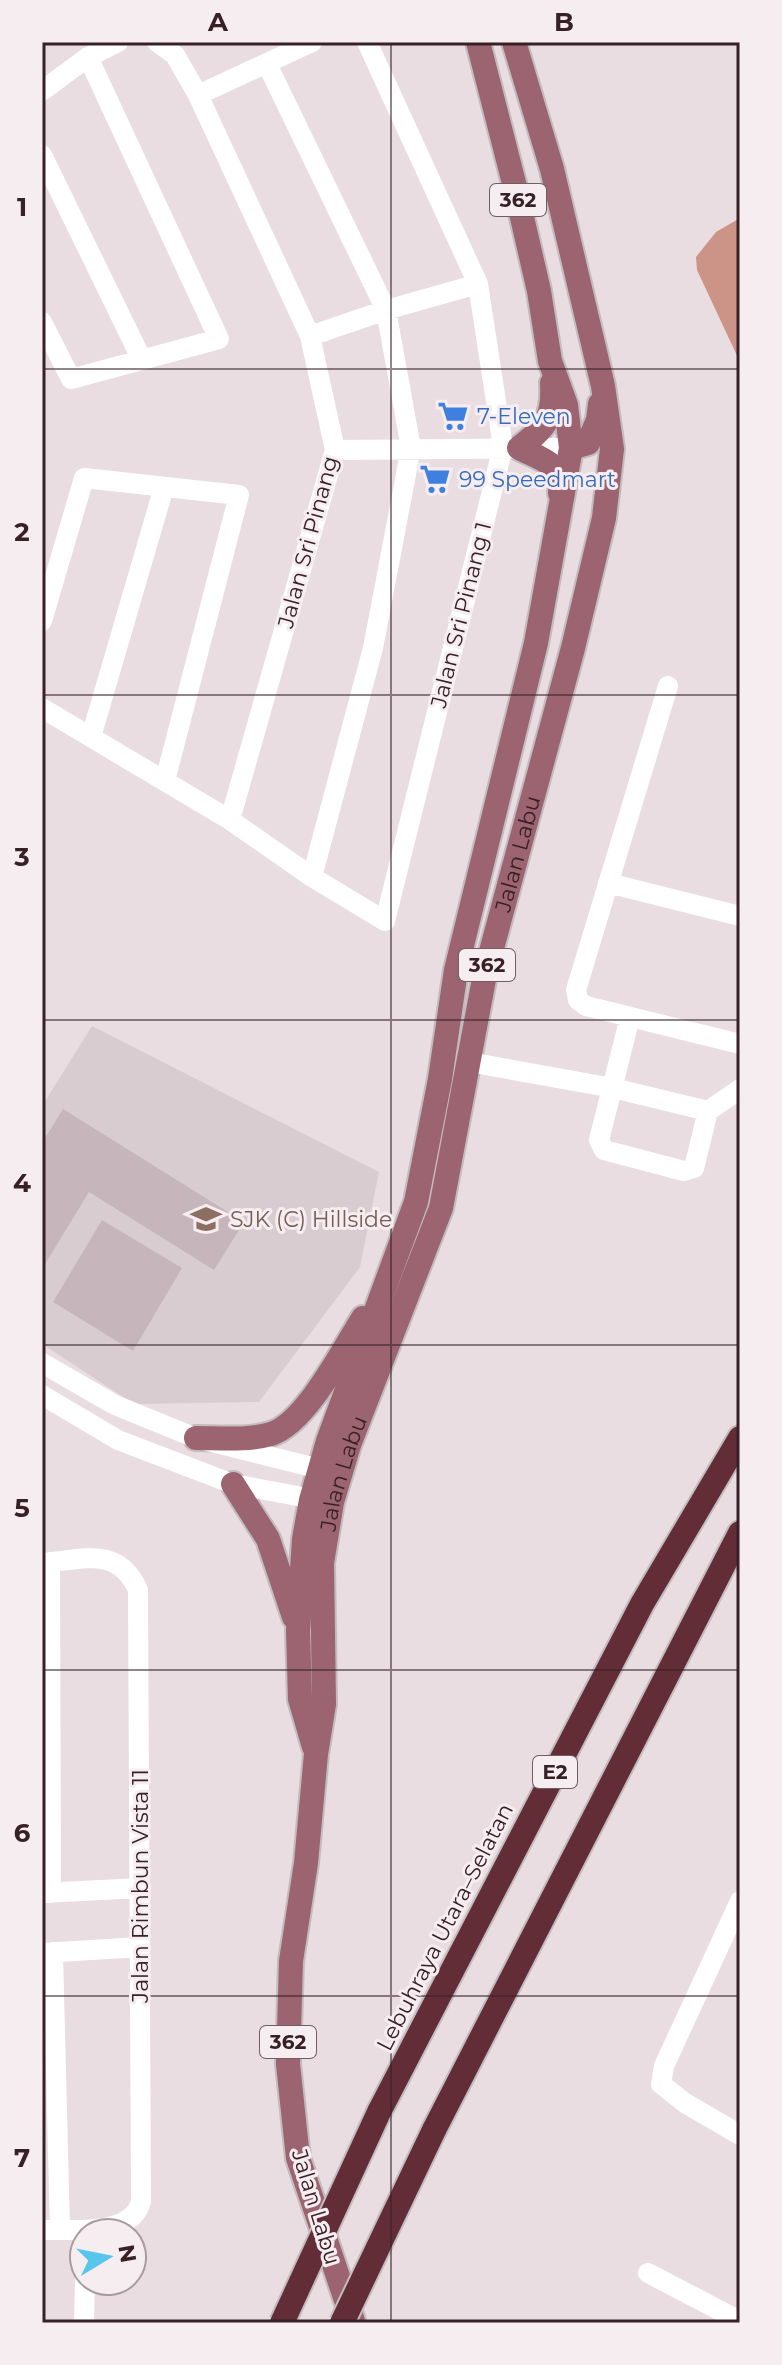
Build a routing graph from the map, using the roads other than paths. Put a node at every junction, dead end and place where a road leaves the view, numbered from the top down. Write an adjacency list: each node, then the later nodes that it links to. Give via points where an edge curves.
1 (118, 42): 7 (street)
2 (157, 42): 10 (street, Jalan Sri Pinang, via 175,55)
3 (312, 42): 8 (street)
4 (367, 42): 12 (street, Jalan Sri Pinang 1)
5 (478, 42): 17 (main road, Jalan Labu / 362, via 539,291)
6 (514, 42): 18 (main road, Jalan Labu / 362, via 552,169)
7 (88, 57): 9 (street); 16 (street, via 219,339)
8 (267, 64): 10 (street); 13 (street)
9 (42, 91)
10 (198, 95): 15 (street, Jalan Sri Pinang)
11 (42, 155): 16 (street)
12 (478, 284): 13 (street); 19 (street, Jalan Sri Pinang 1)
13 (386, 310): 15 (street); 20 (street)
14 (42, 322): 16 (street, via 71,379)
15 (310, 336): 22 (street, Jalan Sri Pinang)
16 (142, 360)
17 (550, 361): 19 (main road, via 553,400 548,423); 21 (main road, Jalan Labu / 362, via 566,405)
18 (603, 386): 21 (main road, via 588,443); 36 (main road, Jalan Labu / 362, via 612,449 604,518 485,974)
19 (511, 447): 20 (street); 21 (street); 24 (main road, via 546,460 562,480); 31 (street, Jalan Sri Pinang 1, via 385,921)
20 (411, 448): 22 (street); 31 (street, via 373,648)
21 (571, 448): 24 (main road, Jalan Labu / 362)
22 (335, 450): 30 (street, Jalan Sri Pinang)
23 (164, 487): 25 (street, via 84,478); 28 (street); 29 (street, via 239,495)
24 (557, 517): 40 (main road, Jalan Labu / 362, via 536,643 456,970 416,1202)
25 (42, 621)
26 (668, 686): 32 (street)
27 (42, 708): 28 (street)
28 (91, 737): 29 (street)
29 (165, 781): 30 (street)
30 (230, 820): 31 (street)
31 (312, 877)
32 (608, 883): 33 (street); 34 (street, via 576,990 586,1006)
33 (740, 916)
34 (630, 1017): 35 (street); 37 (street)
35 (740, 1044)
36 (469, 1062): 37 (street); 45 (main road, Jalan Labu / 362, via 441,1208)
37 (613, 1088): 39 (street); 39 (street, via 600,1147 684,1171 694,1168)
38 (740, 1089): 39 (street)
39 (708, 1111)
40 (389, 1277): 43 (main road, via 307,1406 288,1426 253,1438); 45 (main road, Jalan Labu / 362)
41 (42, 1363): 43 (street, via 115,1405)
42 (42, 1395): 46 (street, via 118,1440)
43 (196, 1438): 45 (street)
44 (740, 1438): 65 (highway, Lebuhraya Utara–Selatan / E2, bridge, via 642,1604 379,2112)
45 (330, 1471): 47 (main road, Jalan Labu / 362)
46 (233, 1484): 47 (street); 50 (main road, via 268,1539)
47 (321, 1501): 50 (main road, Jalan Labu / 362, via 304,1539); 51 (main road, Jalan Labu / 362, via 324,1704)
48 (740, 1533): 66 (highway, E2, bridge, via 434,2130)
49 (46, 1563): 52 (street, Jalan Rimbun Vista 11, via 115,1561 138,1590); 53 (street)
50 (298, 1631): 51 (main road, Jalan Labu / 362, via 300,1699)
51 (316, 1754): 67 (main road, Jalan Labu / 362, via 291,1961 288,2064 298,2158)
52 (140, 1888): 53 (street); 56 (street, Jalan Rimbun Vista 11)
53 (46, 1893)
54 (740, 1901): 55 (street)
55 (731, 1941): 58 (street, via 664,2066 661,2084)
56 (140, 1947): 57 (street); 59 (street, Jalan Rimbun Vista 11, via 139,2209)
57 (48, 1952): 60 (street)
58 (740, 2135)
59 (129, 2217)
60 (51, 2229)
61 (648, 2273): 63 (street)
62 (85, 2297): 64 (street)
63 (740, 2321)
64 (84, 2323)
65 (282, 2323)
66 (342, 2323)
67 (354, 2323)

